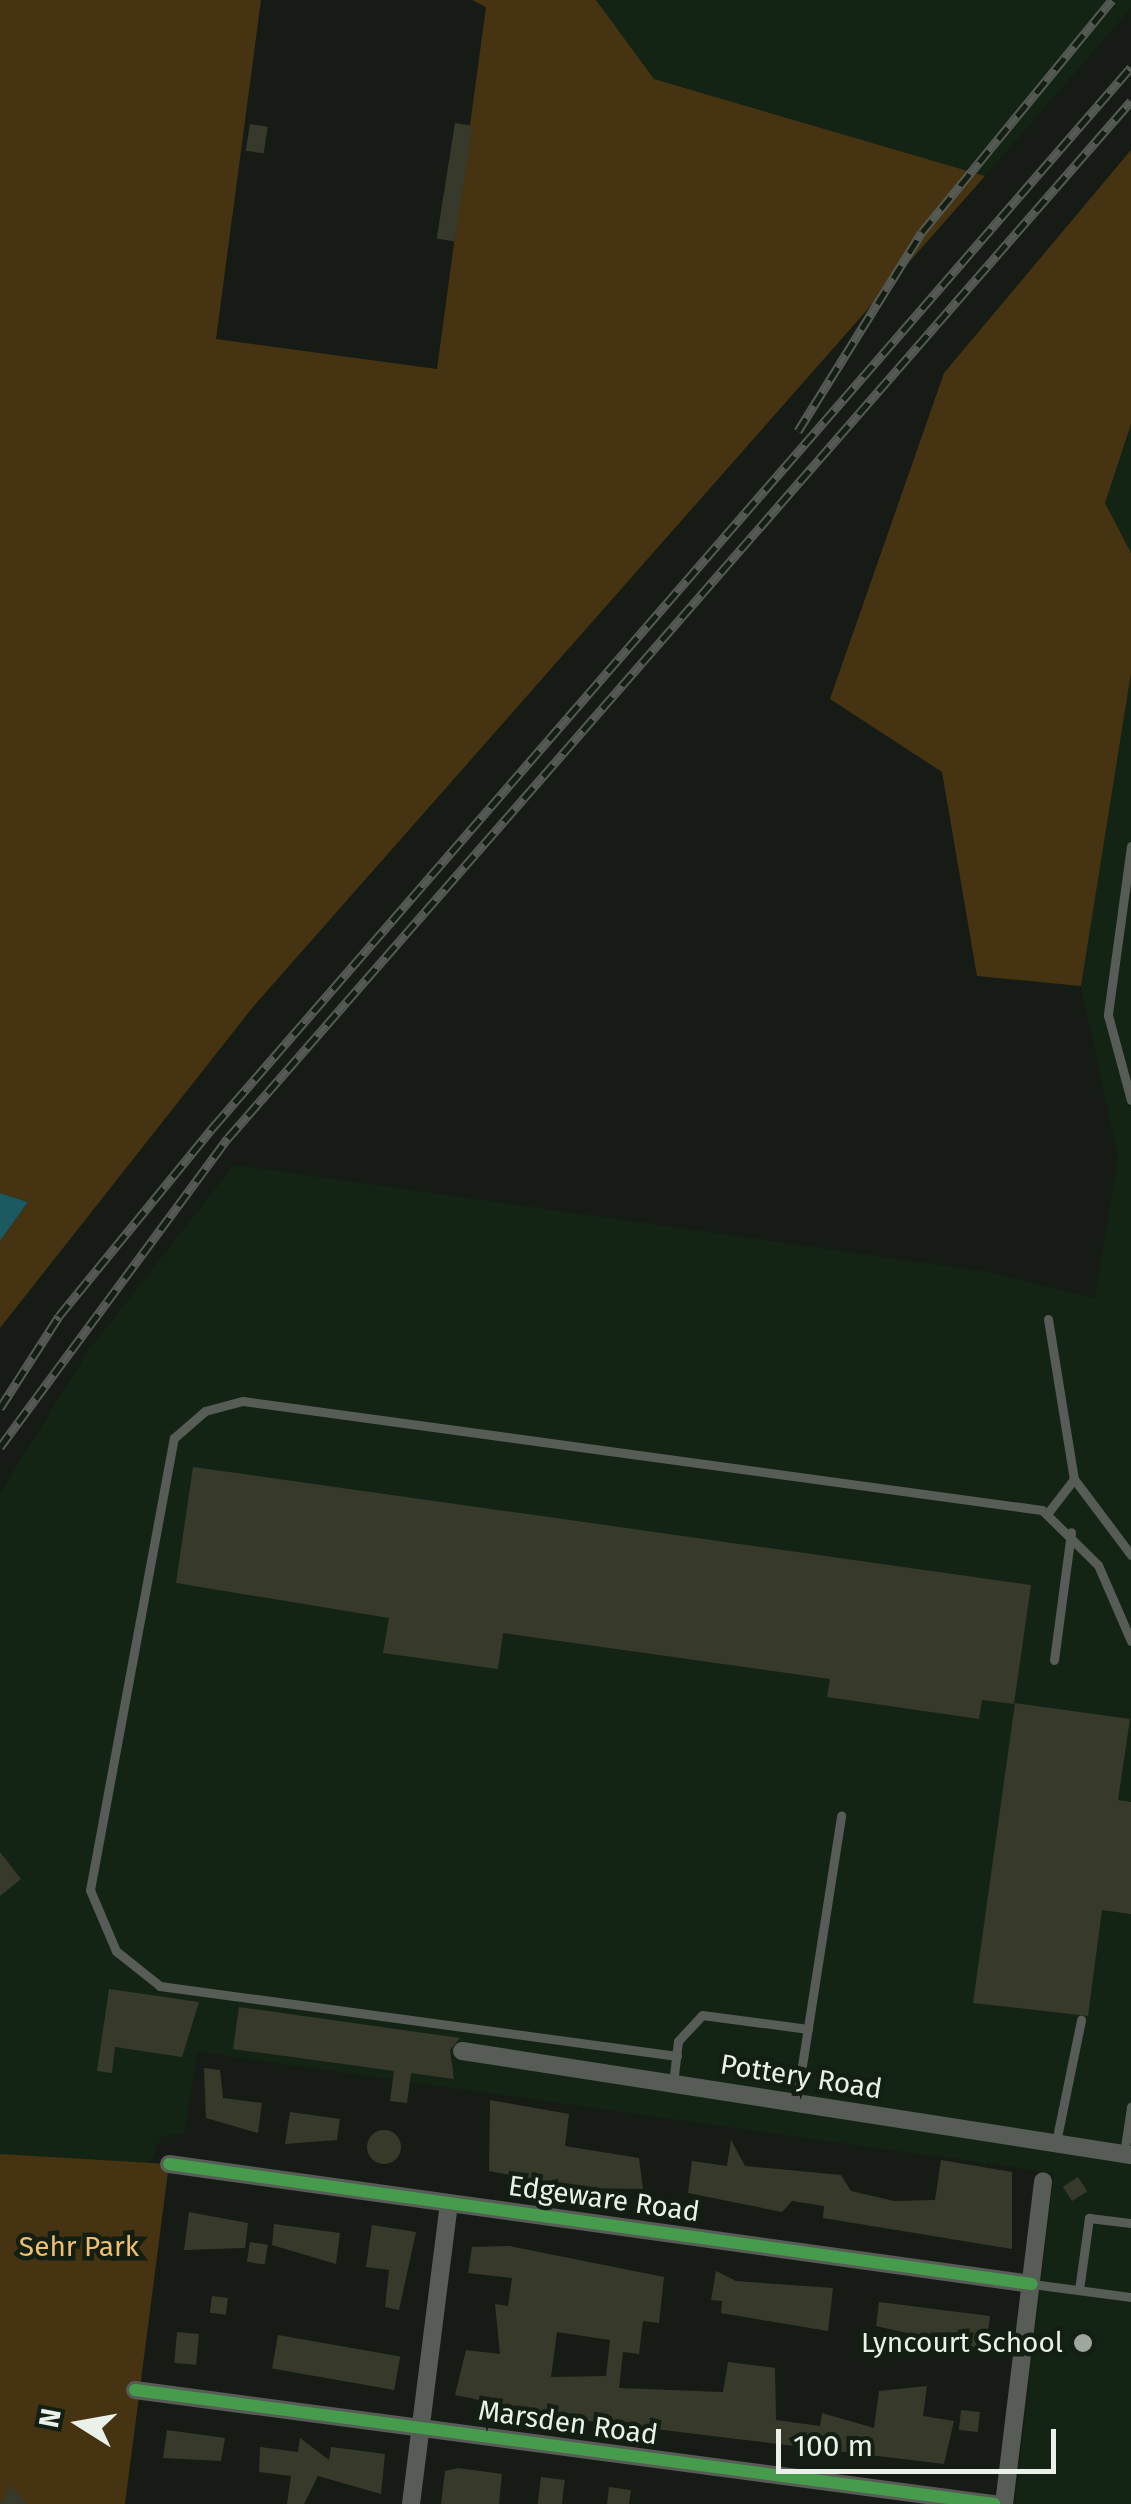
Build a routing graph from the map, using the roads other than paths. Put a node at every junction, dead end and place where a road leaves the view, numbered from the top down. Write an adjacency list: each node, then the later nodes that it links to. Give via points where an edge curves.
1 (1131, 846): 2 (lane, via 1108,1015)
2 (1131, 1100)
3 (1048, 1318): 4 (lane)
4 (1074, 1478): 5 (lane); 7 (lane)
5 (1047, 1514): 6 (lane); 14 (lane, via 243,1401 205,1411 174,1438 90,1890 116,1952 160,1986)
6 (1071, 1532): 8 (lane, via 1098,1564); 9 (lane)
7 (1131, 1555)
8 (1131, 1641)
9 (1054, 1660)
10 (840, 1815): 12 (lane)
11 (1081, 2020): 18 (lane)
12 (808, 2029): 14 (lane, via 702,2015); 16 (lane)
13 (462, 2051): 15 (street, Pottery Road)
14 (676, 2056): 15 (lane)
15 (673, 2084): 16 (street, Pottery Road)
16 (796, 2104): 18 (street, Pottery Road)
17 (1131, 2107): 19 (lane)
18 (1055, 2144): 19 (street, Pottery Road)
19 (1127, 2155)
20 (169, 2164): 22 (street, Edgeware Road)
21 (1043, 2181): 24 (street)
22 (449, 2203): 24 (street, Edgeware Road); 28 (street)
23 (1131, 2223): 25 (lane, via 1089,2218)
24 (1032, 2284): 25 (lane); 31 (street)
25 (1080, 2290): 26 (lane)
26 (1131, 2297)
27 (135, 2390): 28 (street, Marsden Road)
28 (422, 2428): 29 (street); 30 (street, Marsden Road)
29 (411, 2504)
30 (994, 2504)
31 (1004, 2504)

